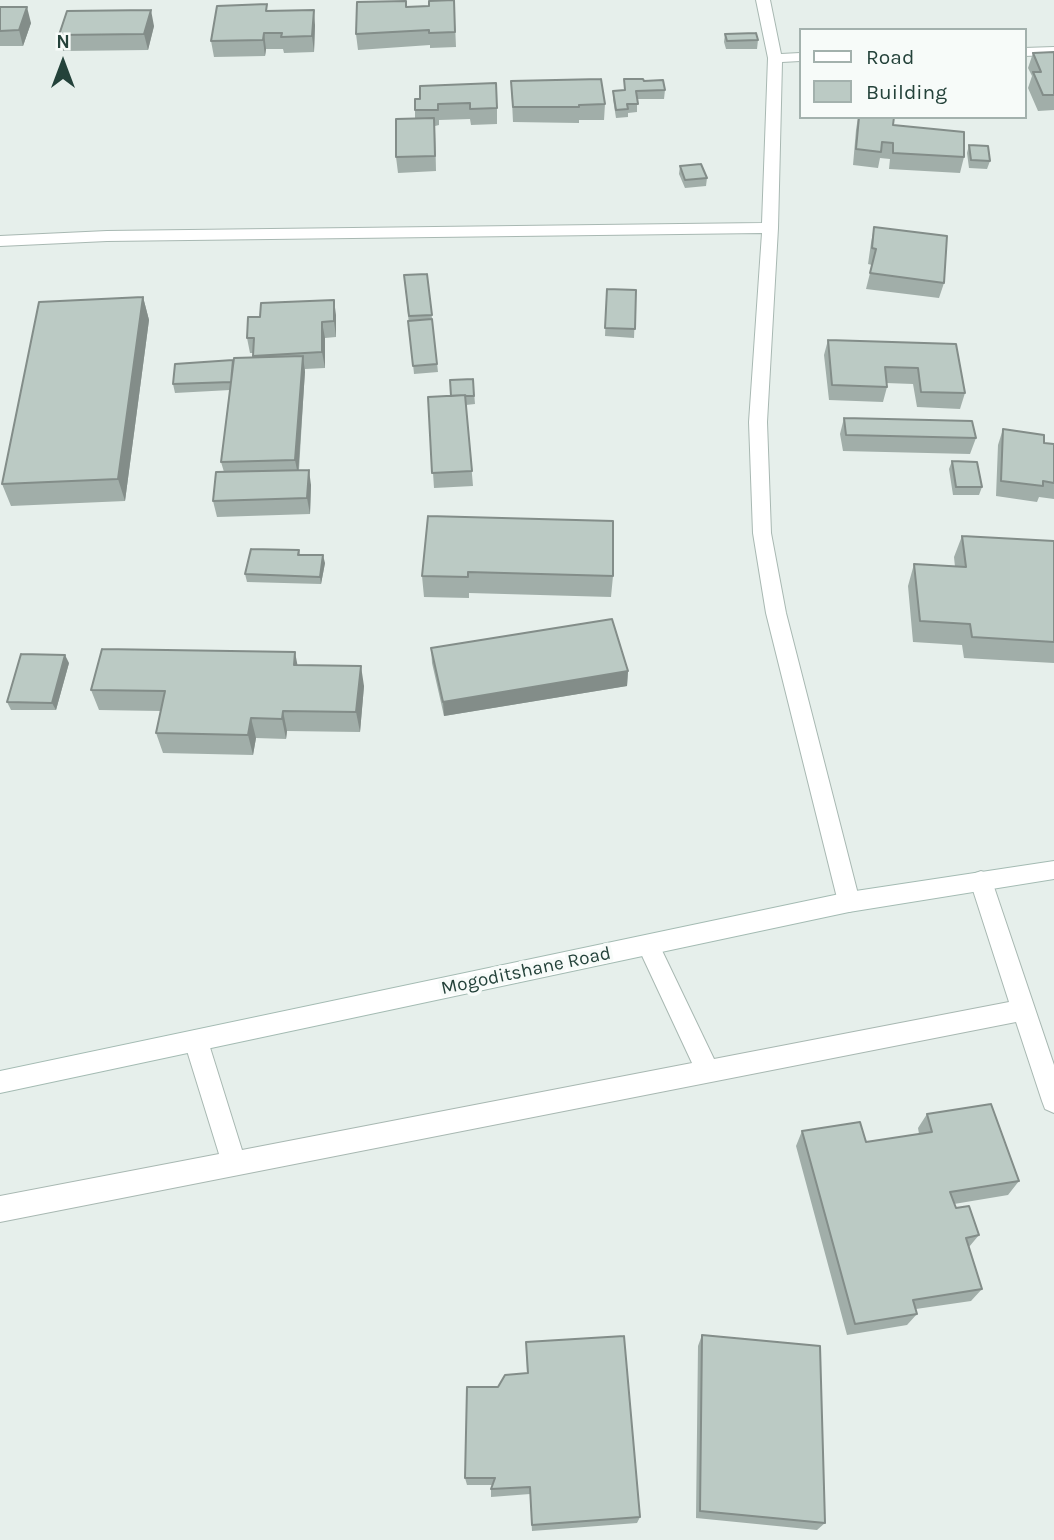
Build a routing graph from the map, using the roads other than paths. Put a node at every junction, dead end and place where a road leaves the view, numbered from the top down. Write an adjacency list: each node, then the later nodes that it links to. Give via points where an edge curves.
1 (763, 0): 5 (street)
2 (1054, 51): 3 (street)
3 (1026, 52)
4 (799, 57): 5 (street)
5 (775, 58): 6 (street)
6 (770, 228): 7 (street); 10 (street, via 758,422 762,533 776,613)
7 (0, 241)
8 (1054, 870): 9 (street, Mogoditshane Road)
9 (981, 881): 10 (street, Mogoditshane Road); 12 (street)
10 (849, 902): 11 (street, Mogoditshane Road)
11 (648, 945): 13 (street, Mogoditshane Road); 14 (street)
12 (1024, 1010): 14 (street); 16 (street)
13 (196, 1041): 15 (street, Mogoditshane Road); 17 (street)
14 (708, 1071): 17 (street)
15 (0, 1082)
16 (1054, 1101)
17 (234, 1163): 18 (street)
18 (0, 1209)

